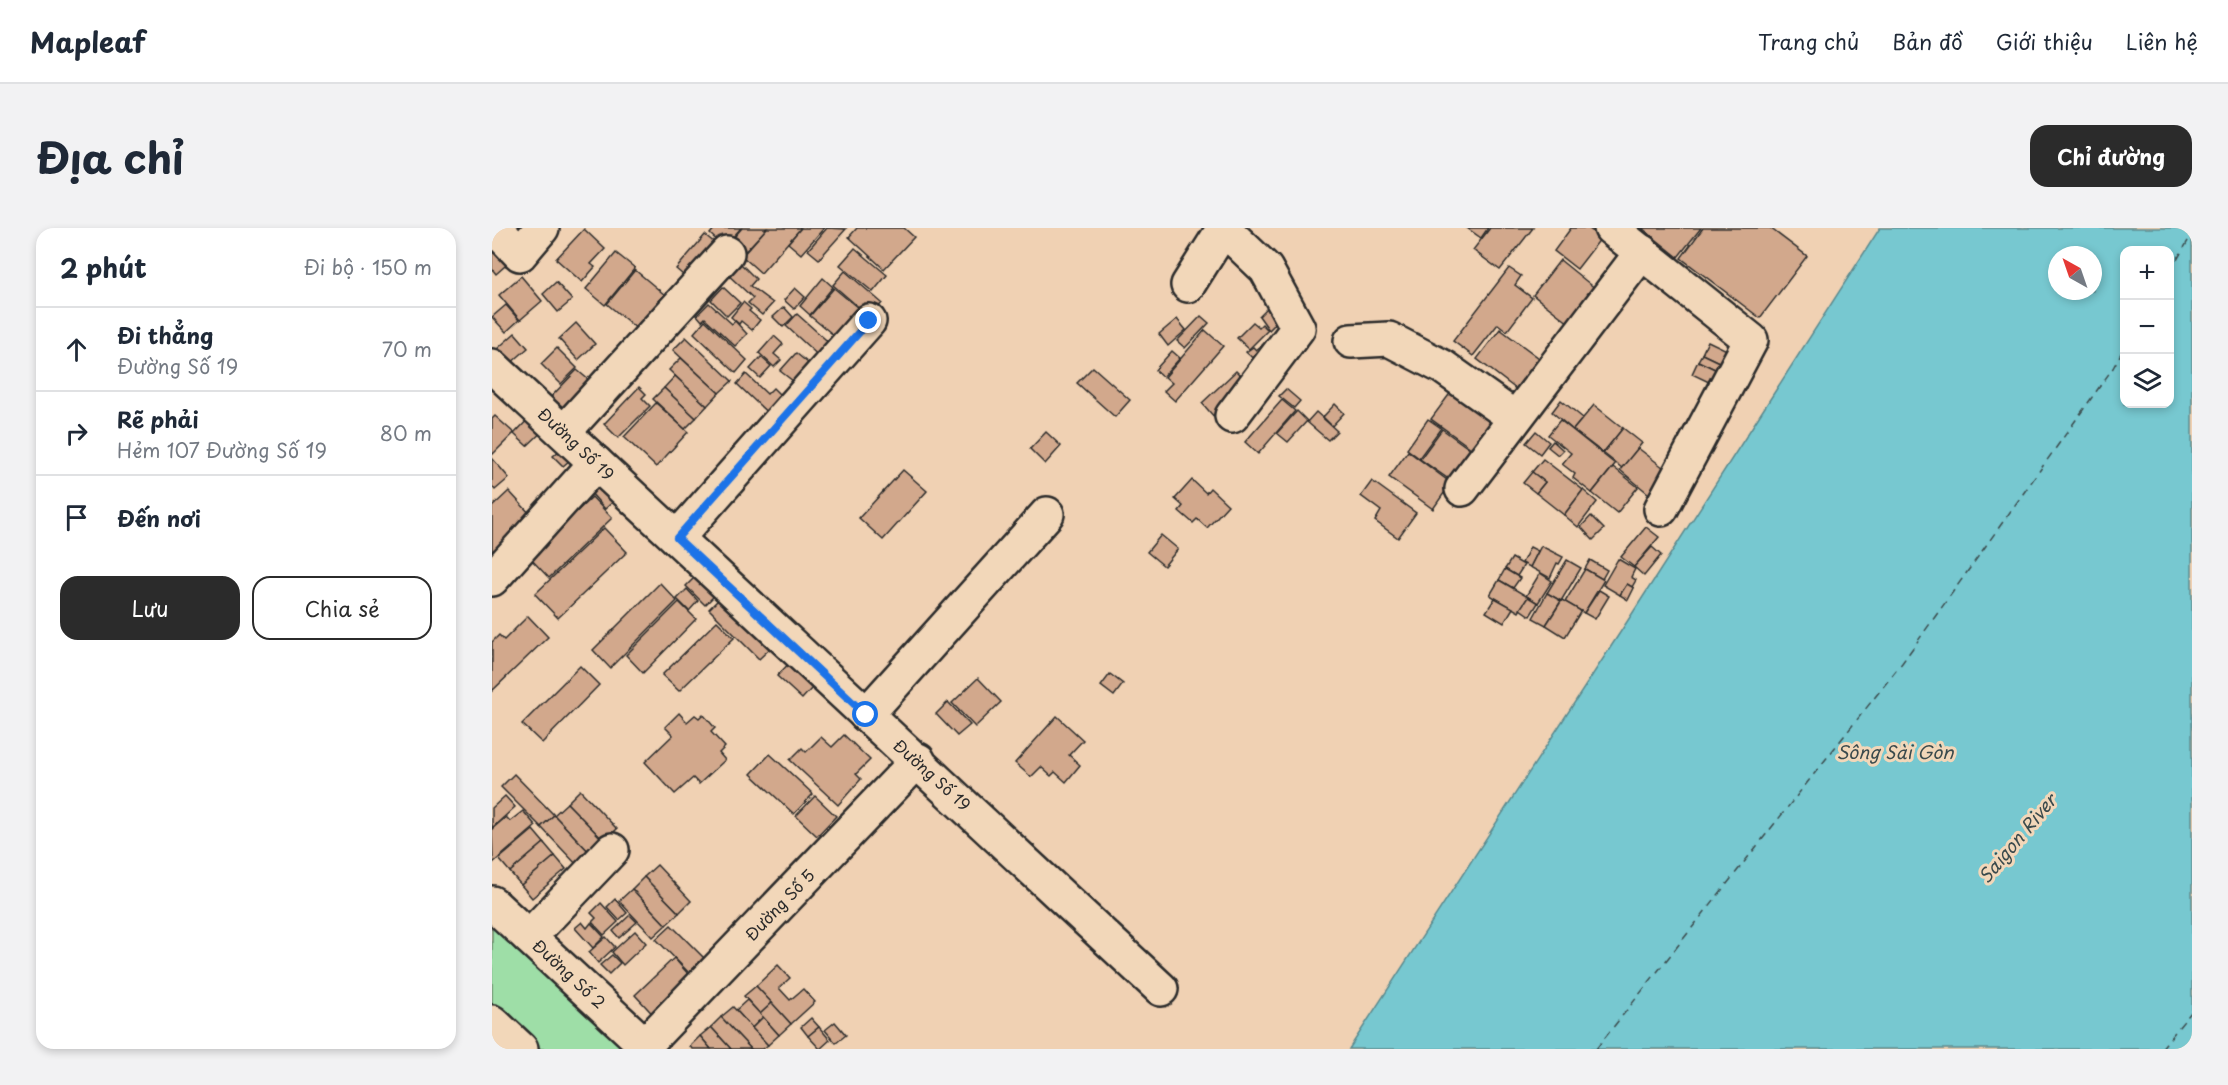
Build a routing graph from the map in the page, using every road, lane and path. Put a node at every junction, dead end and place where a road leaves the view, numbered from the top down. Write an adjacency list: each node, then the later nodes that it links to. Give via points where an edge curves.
1 (495, 228): 2 (street, via 520,254)
2 (542, 228)
3 (1224, 228): 7 (street); 11 (street, via 1266,269 1298,328)
4 (1611, 228): 5 (street)
5 (1642, 252): 12 (street); 16 (street, via 1751,340)
6 (727, 253): 13 (street)
7 (1188, 285)
8 (869, 321): 18 (street)
9 (1351, 341): 12 (street, via 1389,339 1443,367)
10 (492, 366): 13 (street, Đường Số 19)
11 (1232, 416)
12 (1515, 418): 15 (street)
13 (564, 432): 14 (street, Đường Số 19)
14 (597, 463): 18 (street, Đường Số 19); 19 (street)
15 (1462, 489)
16 (1660, 508)
17 (1047, 514): 20 (street)
18 (677, 538): 20 (street, Đường Số 19)
19 (492, 579)
20 (866, 715): 21 (street, Đường Số 19)
21 (918, 760): 25 (street, Đường Số 19); 27 (street, Đường Số 5)
22 (612, 850): 24 (street)
23 (492, 903): 24 (street, Đường Số 2)
24 (529, 937): 27 (street, Đường Số 2)
25 (1161, 989)
26 (492, 1022): 28 (street)
27 (643, 1047)
28 (521, 1049)

